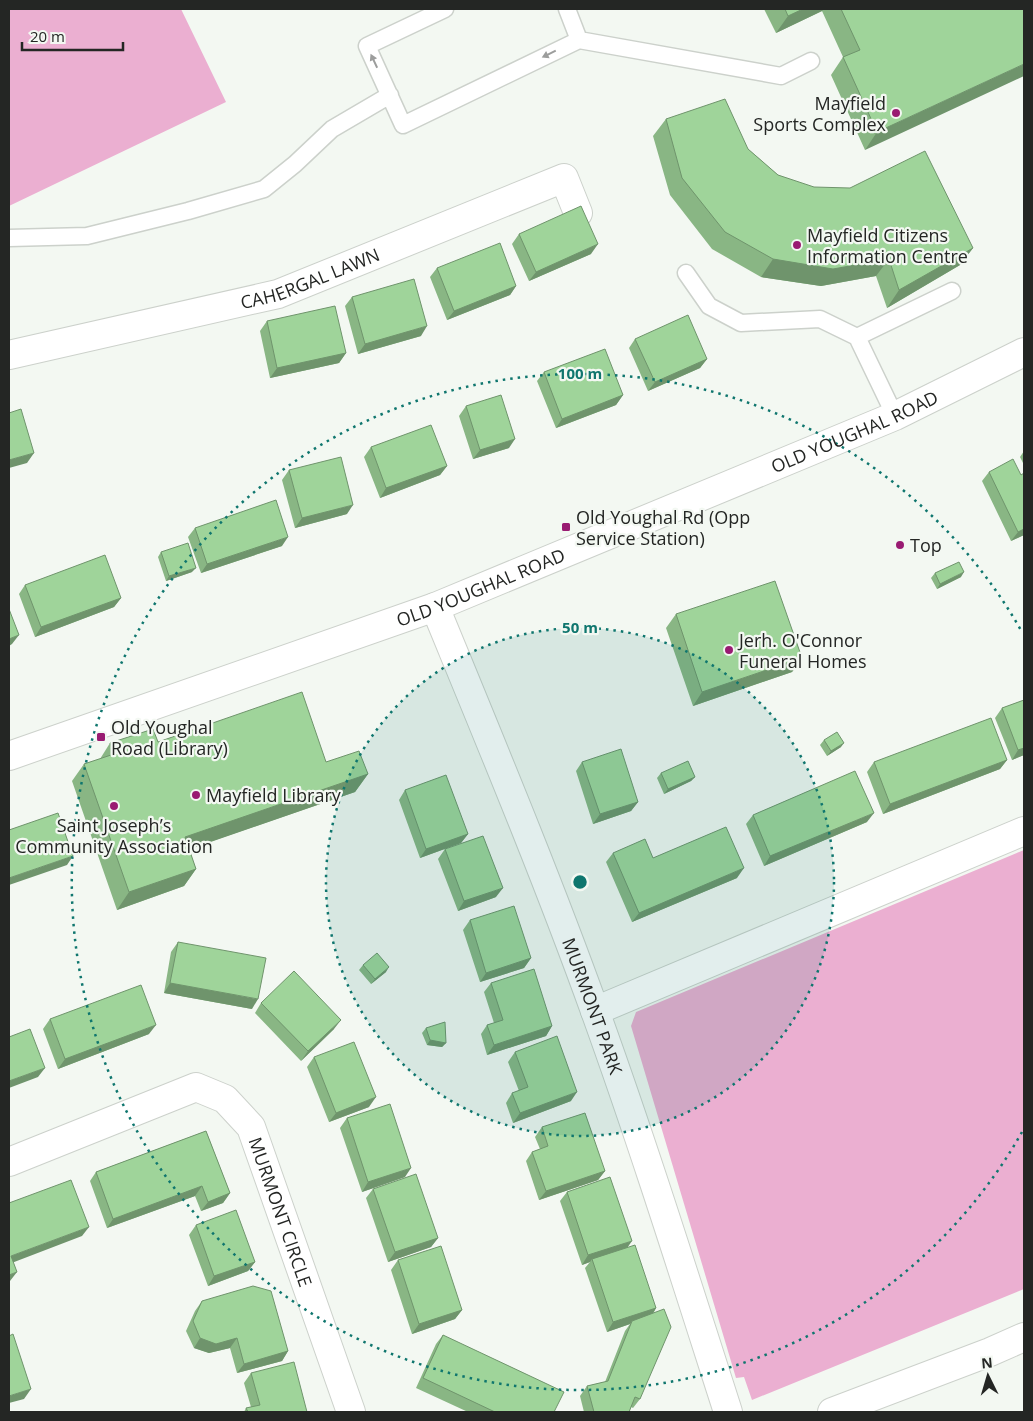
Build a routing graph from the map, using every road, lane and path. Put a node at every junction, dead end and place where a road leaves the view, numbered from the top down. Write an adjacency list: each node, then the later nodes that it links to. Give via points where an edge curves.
1 (446, 9): 5 (lane, one-way to 1, via 367,46)
2 (567, 9): 3 (lane)
3 (579, 40): 4 (lane, via 781,76); 5 (lane, one-way to 5, via 403,125)
4 (811, 61)
5 (390, 95): 7 (lane, via 332,129 264,189 87,236)
6 (578, 213): 12 (street, CAHERGAL LAWN, via 564,178 278,294)
7 (9, 238)
8 (686, 273): 10 (lane, via 709,306 741,323 820,319)
9 (952, 291): 10 (lane)
10 (857, 337): 13 (lane)
11 (1024, 352): 13 (street, OLD YOUGHAL ROAD)
12 (9, 354)
13 (894, 416): 14 (street, OLD YOUGHAL ROAD)
14 (435, 607): 15 (street, OLD YOUGHAL ROAD); 17 (street, MURMONT PARK)
15 (9, 756)
16 (1024, 830): 17 (street)
17 (595, 1011): 21 (street, MURMONT PARK)
18 (9, 1162): 20 (street, MURMONT CIRCLE, via 196,1087 225,1099 251,1127)
19 (1024, 1337): 22 (street)
20 (351, 1412)
21 (728, 1412)
22 (832, 1412)

